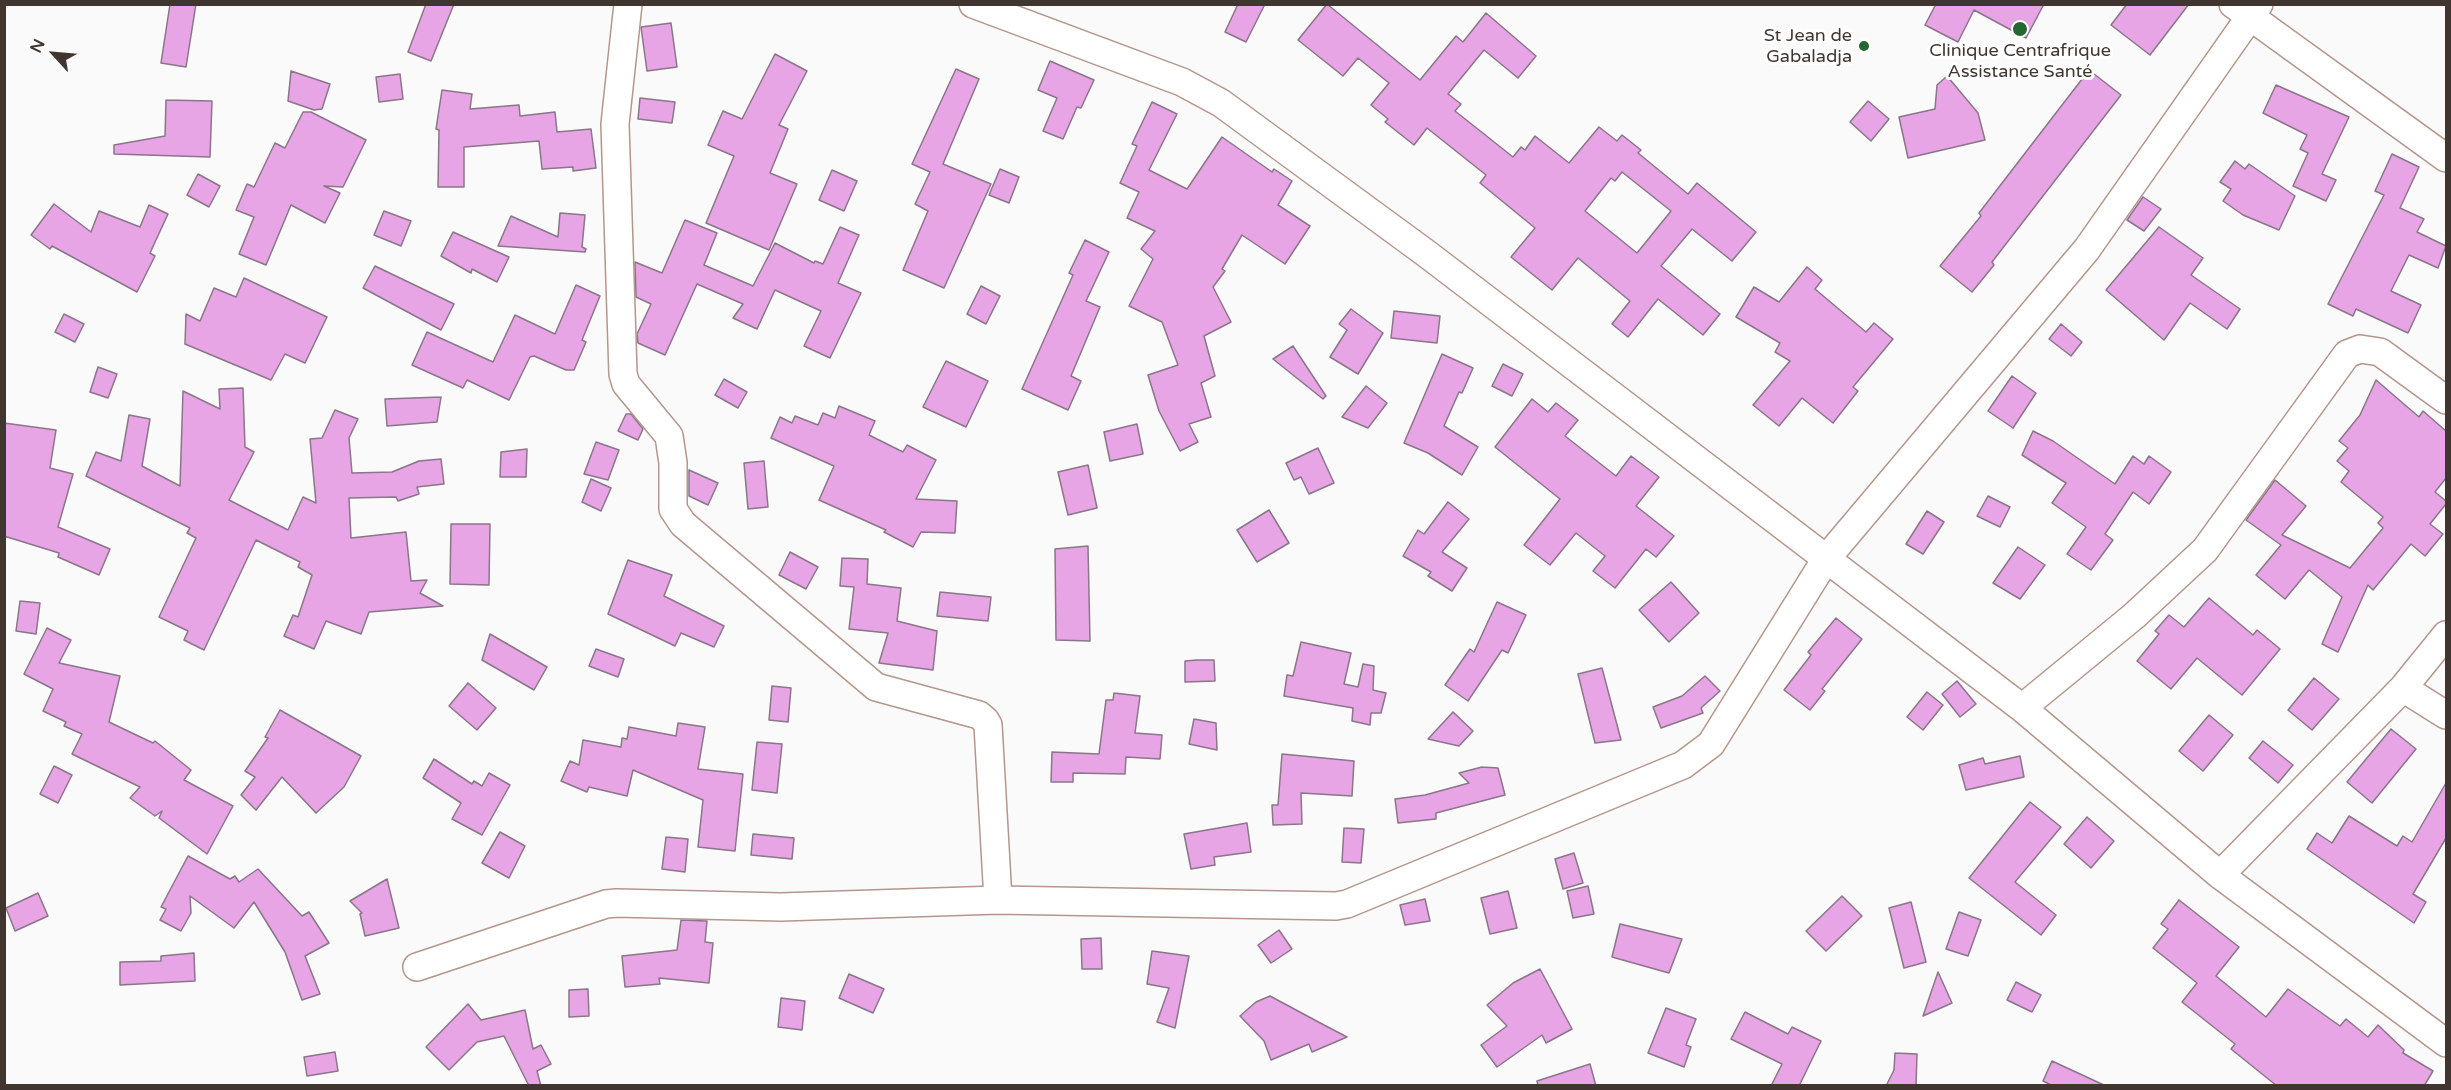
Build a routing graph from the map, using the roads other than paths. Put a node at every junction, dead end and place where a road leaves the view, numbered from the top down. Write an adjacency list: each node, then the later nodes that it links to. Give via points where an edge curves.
1 (628, 4): 12 (street, via 615,124 623,374 626,384 669,436 673,508 683,524 876,687 979,715 985,720)
2 (974, 4): 6 (street, via 1182,82 1221,103 1427,254)
3 (2247, 9): 4 (street); 6 (street, via 2087,249)
4 (2446, 158)
5 (2446, 400): 9 (street, via 2380,352 2360,349 2348,354 2205,550)
6 (1826, 559): 9 (street); 12 (street, via 1711,744 1699,755 1369,895 1347,904 1317,907)
7 (2446, 635): 8 (street)
8 (2403, 688): 10 (street); 11 (street)
9 (2022, 708): 11 (street)
10 (2446, 715)
11 (2220, 875): 14 (street)
12 (998, 900): 13 (street, via 781,907 606,903)
13 (417, 967)
14 (2446, 1043)

